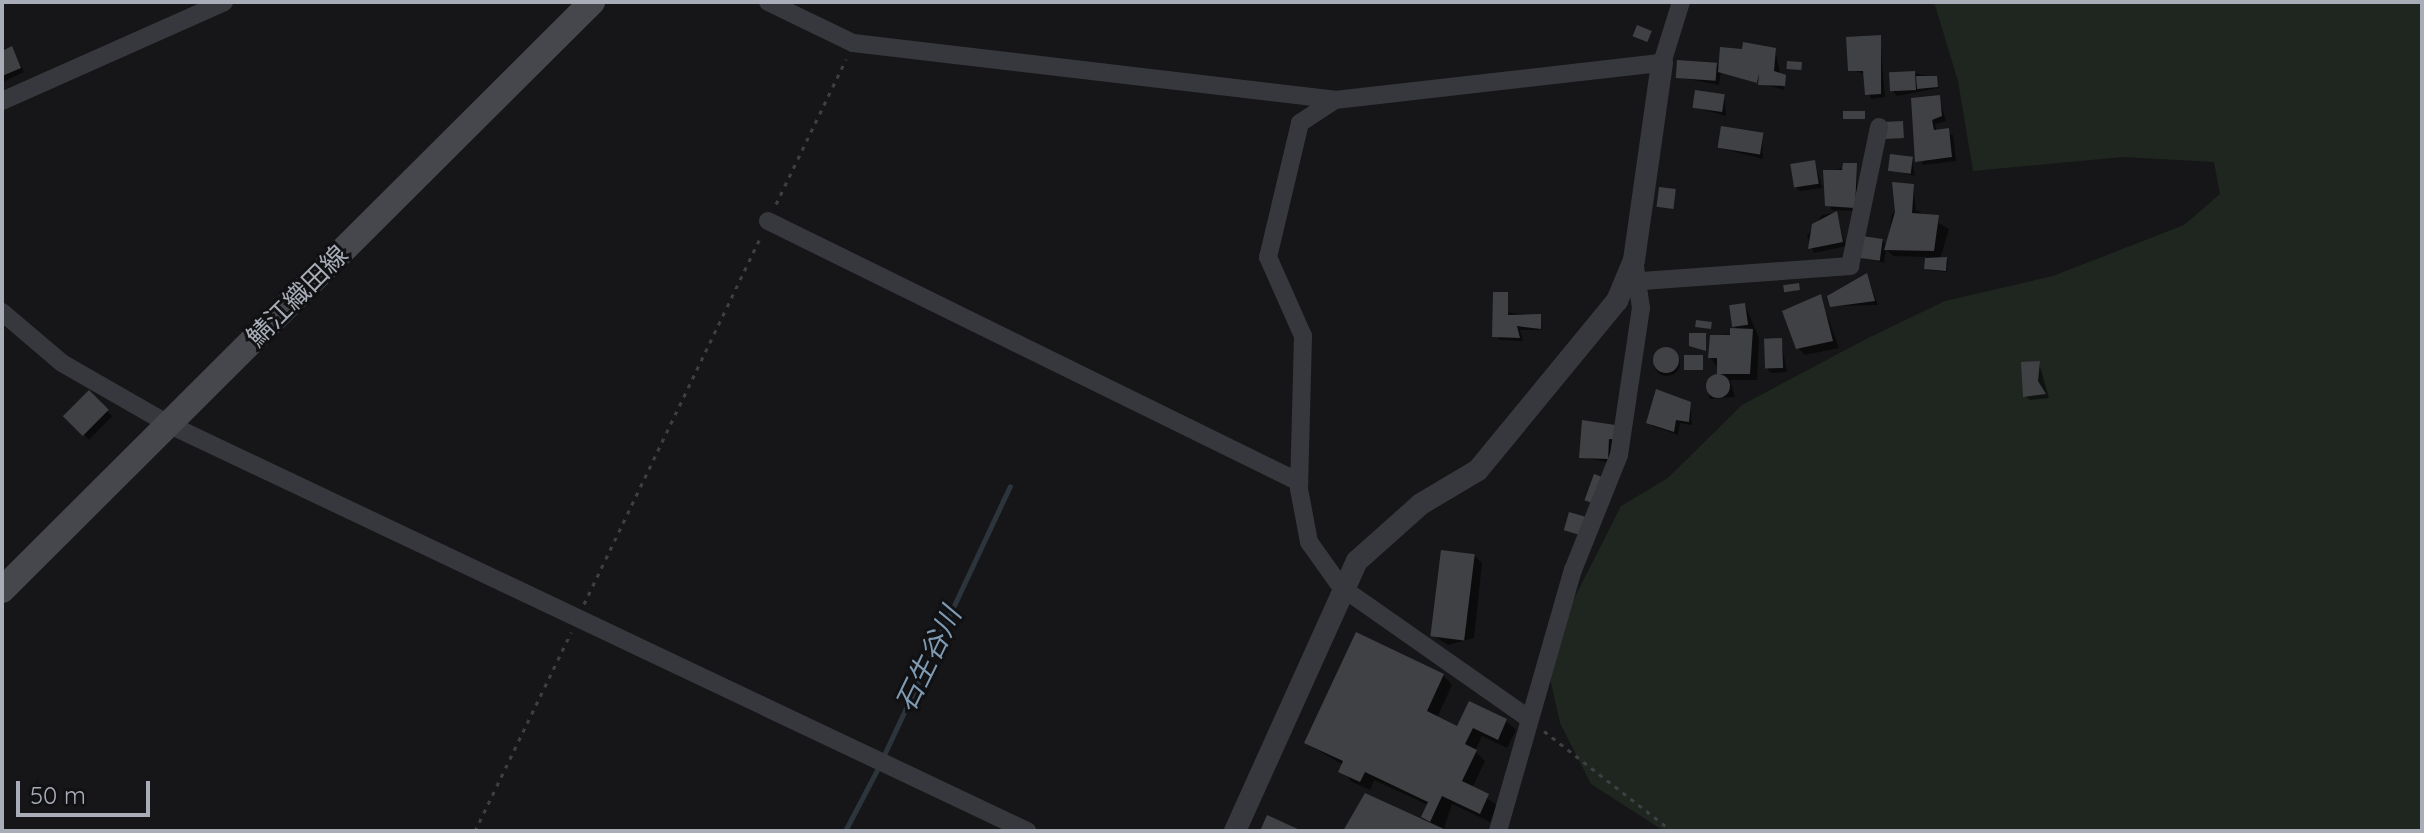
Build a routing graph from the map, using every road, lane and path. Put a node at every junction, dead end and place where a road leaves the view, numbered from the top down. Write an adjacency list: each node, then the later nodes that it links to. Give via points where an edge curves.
1 (224, 2): 8 (street)
2 (592, 2): 13 (main road, 鯖江織田線)
3 (768, 2): 5 (street)
4 (1681, 2): 6 (street)
5 (853, 43): 7 (street); 10 (path)
6 (1662, 63): 7 (street); 11 (street)
7 (1335, 100): 14 (street, via 1300,123 1268,257 1303,336)
8 (2, 101)
9 (1879, 127): 11 (street, via 1850,266)
10 (768, 221): 14 (street); 17 (path)
11 (1638, 271): 15 (street, via 1517,430 1478,470 1377,540); 18 (street, via 1619,455 1573,570)
12 (2, 312): 13 (street, via 62,363)
13 (168, 424): 16 (main road, 鯖江織田線); 17 (street)
14 (1299, 482): 15 (street, via 1309,542)
15 (1341, 587): 18 (street); 21 (street)
16 (2, 590)
17 (578, 618): 19 (path); 20 (street)
18 (1528, 718): 22 (street); 23 (path)
19 (475, 831)
20 (1027, 831)
21 (1235, 831)
22 (1498, 831)
23 (1672, 831)

